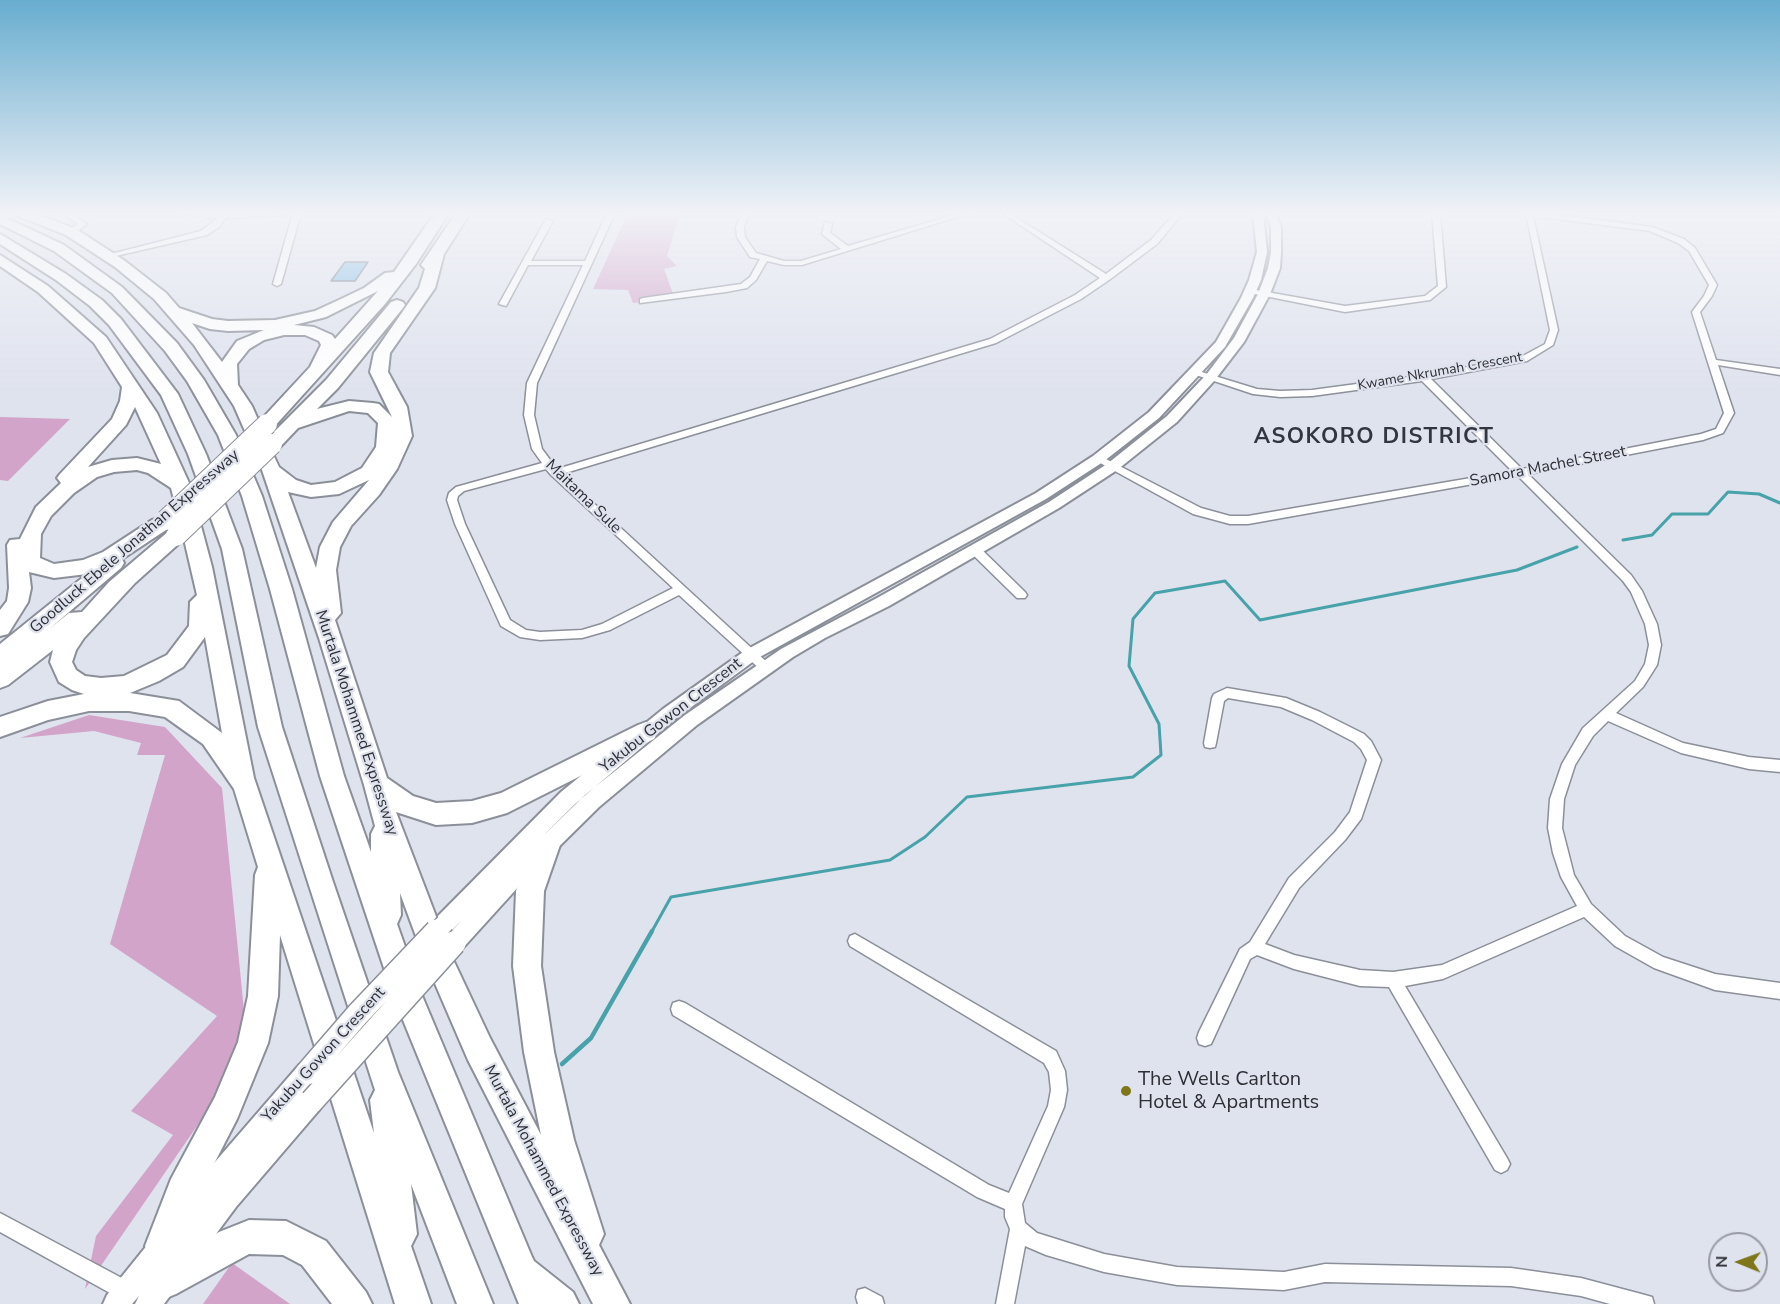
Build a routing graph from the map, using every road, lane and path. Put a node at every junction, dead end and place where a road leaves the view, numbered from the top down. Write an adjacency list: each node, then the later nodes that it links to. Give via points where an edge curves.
1 (21, 274): 33 (highway, via 99,340)
2 (56, 274): 36 (highway, via 115,322 169,394)
3 (95, 274): 30 (highway, Murtala Mohammed Expressway, via 117,290 171,347)
4 (131, 274): 25 (highway, Murtala Mohammed Expressway, via 160,296)
5 (280, 274): 20 (street)
6 (392, 274): 25 (highway, via 320,314 275,325 228,326)
7 (394, 274): 31 (highway)
8 (429, 274): 21 (highway)
9 (519, 274): 24 (street)
10 (581, 274): 38 (street, Maitama Sule, via 538,366 529,398 531,432 537,449)
11 (755, 274): 23 (street, via 744,285 726,290)
12 (1100, 274): 19 (street)
13 (1112, 274): 19 (street)
14 (1259, 274): 22 (main road, Yakubu Gowon Crescent)
15 (1270, 274): 22 (main road, Yakubu Gowon Crescent)
16 (1441, 274): 22 (street, via 1442,286 1434,295 1416,301 1345,309)
17 (1542, 274): 29 (street, Kwame Nkrumah Crescent, via 1554,330 1549,345 1511,363)
18 (1706, 274): 26 (street, Samora Machel Street, via 1713,285 1696,312)
19 (1106, 278): 38 (street, via 993,341)
20 (277, 284)
21 (421, 285): 35 (highway, via 332,384); 49 (highway, via 382,353 379,372 398,407 403,436 390,465 343,522 330,547 326,570)
22 (1257, 293): 28 (main road, Yakubu Gowon Crescent, via 1240,339)
23 (643, 301)
24 (503, 304)
25 (179, 317): 30 (highway); 32 (highway, Murtala Mohammed Expressway)
26 (1714, 362): 27 (street); 40 (street, Samora Machel Street, via 1729,413 1720,432)
27 (1780, 372)
28 (1203, 376): 29 (street, Kwame Nkrumah Crescent, via 1256,392 1280,394); 37 (main road, Yakubu Gowon Crescent, via 1172,419)
29 (1424, 378): 40 (street)
30 (195, 380): 66 (highway, Murtala Mohammed Expressway, via 227,435 252,496 332,776)
31 (308, 381): 32 (highway, via 328,345 319,333 294,329 271,333 243,345 229,364); 35 (highway)
32 (229, 385): 39 (highway, Murtala Mohammed Expressway, via 243,406)
33 (130, 386): 34 (highway); 48 (highway, via 126,410 110,435 34,511 23,528 17,544 17,602)
34 (153, 425): 36 (highway); 41 (highway)
35 (275, 433): 39 (highway, via 321,413 349,406 373,408 387,423 378,462 369,472 339,488 299,489); 42 (highway, Goodluck Ebele Jonathan Expressway, bridge)
36 (196, 454): 73 (highway, via 232,549 270,727)
37 (1105, 463): 40 (street, Samora Machel Street, via 1197,512 1230,520); 43 (main road, Yakubu Gowon Crescent, via 1054,505); 50 (main road, Yakubu Gowon Crescent)
38 (552, 469): 46 (street, Maitama Sule); 46 (street, via 460,489 453,495 460,524 505,623 524,634 582,634 606,627)
39 (271, 470): 49 (highway, Murtala Mohammed Expressway)
40 (1520, 473): 54 (street, via 1627,578 1651,624 1655,645 1651,664 1639,684)
41 (180, 485): 42 (highway, via 154,468 137,464 90,473 67,488 43,512 31,534 28,553 30,562 39,568 71,570 110,557); 44 (highway)
42 (167, 527): 45 (highway, Goodluck Ebele Jonathan Expressway); 51 (highway, Goodluck Ebele Jonathan Expressway)
43 (974, 549): 47 (street); 52 (main road, Yakubu Gowon Crescent, via 819,634)
44 (202, 567): 45 (highway, via 201,623 175,661 126,685 80,684 67,676 61,662 65,648); 59 (highway)
45 (127, 579): 53 (highway, Goodluck Ebele Jonathan Expressway)
46 (681, 589): 50 (street, Maitama Sule)
47 (1022, 595)
48 (0, 627)
49 (330, 638): 60 (highway, Murtala Mohammed Expressway)
50 (752, 654): 52 (street, Maitama Sule); 56 (main road, Yakubu Gowon Crescent)
51 (0, 657)
52 (766, 668): 62 (main road, Yakubu Gowon Crescent, via 639,761)
53 (0, 679)
54 (1606, 714): 58 (street, via 1681,748); 64 (street, via 1588,732 1574,756 1557,799 1555,828 1560,853)
55 (0, 727): 59 (highway, via 89,702 171,708 212,737)
56 (646, 732): 60 (highway, via 507,802 472,812 436,814 406,805); 65 (main road, Yakubu Gowon Crescent, via 568,798)
57 (1210, 743): 68 (street, via 1218,698 1227,693 1281,702 1316,716 1359,738 1374,760 1356,815 1293,883)
58 (1780, 766)
59 (245, 785): 63 (highway)
60 (377, 785): 61 (highway, Murtala Mohammed Expressway)
61 (384, 816): 66 (highway); 83 (highway, Murtala Mohammed Expressway, via 438,958 479,1049)
62 (547, 845): 65 (main road, Yakubu Gowon Crescent); 83 (highway, via 530,891 527,934 539,1052 558,1140)
63 (269, 861): 78 (highway, via 263,996 253,1043 226,1108 183,1191); 80 (highway)
64 (1586, 909): 69 (street, via 1443,972); 70 (street, via 1620,941 1659,963 1715,982)
65 (449, 933): 78 (main road, Yakubu Gowon Crescent, bridge, via 358,1014); 81 (main road, Yakubu Gowon Crescent, bridge, via 227,1198)
66 (387, 934): 79 (highway, Murtala Mohammed Expressway, via 409,998)
67 (855, 941): 75 (street, via 1050,1057 1057,1071 1056,1107)
68 (1256, 947): 69 (street, via 1294,962 1360,978); 72 (street, via 1245,954)
69 (1393, 981): 74 (street)
70 (1780, 991)
71 (678, 1009): 75 (street, via 983,1191)
72 (1205, 1038)
73 (383, 1072): 80 (highway); 85 (highway)
74 (1501, 1164)
75 (1013, 1204): 77 (street)
76 (1, 1225): 82 (street)
77 (1019, 1229): 88 (street); 89 (street, via 1046,1246 1104,1263 1177,1276 1284,1281 1325,1273 1511,1277 1581,1287)
78 (162, 1246): 82 (main road, Yakubu Gowon Crescent)
79 (520, 1269): 86 (highway, Murtala Mohammed Expressway); 87 (highway)
80 (409, 1292)
81 (156, 1293): 84 (highway, via 231,1244 249,1237 286,1238 314,1253)
82 (121, 1297)
83 (608, 1297)
84 (354, 1304)
85 (475, 1304)
86 (537, 1304)
87 (561, 1304)
88 (1005, 1304)
89 (1645, 1304)

